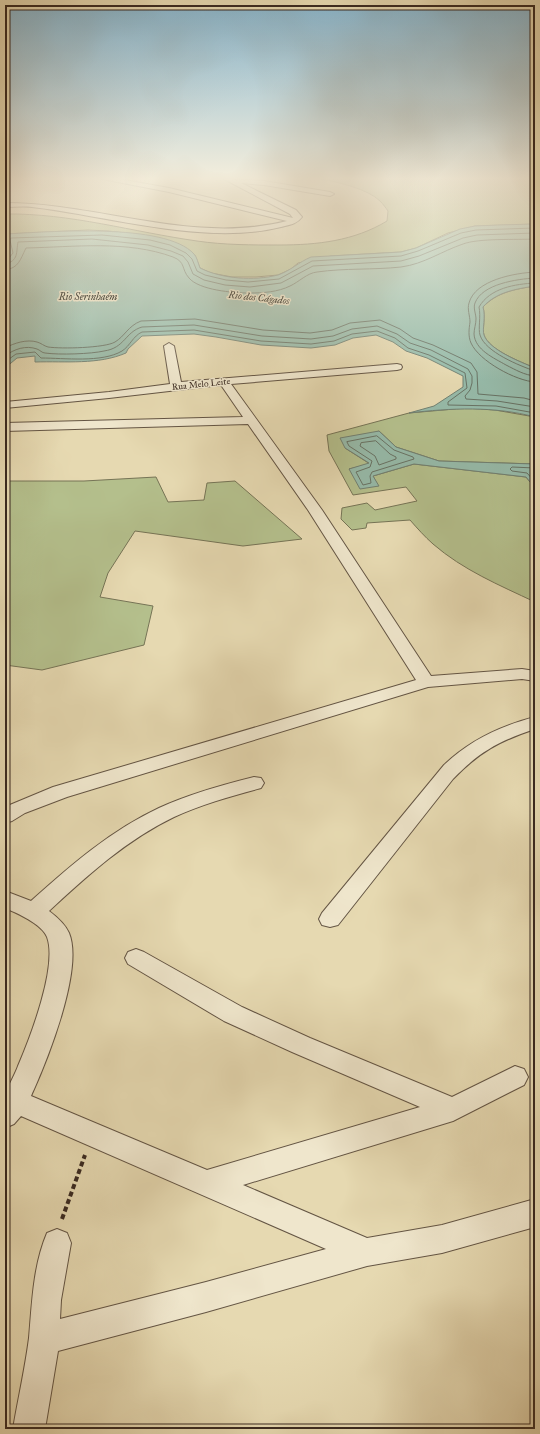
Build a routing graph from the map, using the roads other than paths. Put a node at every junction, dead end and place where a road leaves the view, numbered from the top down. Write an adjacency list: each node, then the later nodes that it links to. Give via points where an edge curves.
1 (169, 346): 4 (street)
2 (397, 367): 3 (street, Rua Melo Leite)
3 (224, 381): 4 (street, Rua Melo Leite); 7 (street)
4 (176, 386): 5 (street, Rua Melo Leite)
5 (67, 399): 6 (street, Rua Melo Leite); 8 (street)
6 (5, 405)
7 (252, 420): 8 (street); 11 (street, via 315,510)
8 (65, 425): 9 (street)
9 (5, 427)
10 (535, 676): 11 (street, via 522,674)
11 (426, 682): 14 (street, via 60,792 18,808)
12 (535, 723): 17 (street, via 505,733 486,743 467,755 446,775)
13 (254, 783): 16 (street, via 192,802 154,818 93,860)
14 (5, 816)
15 (5, 899): 16 (street)
16 (33, 912): 20 (street, via 50,924 58,935 62,946 61,961 55,992 34,1059)
17 (330, 919)
18 (136, 958): 21 (street, via 233,1014)
19 (515, 1077): 21 (street)
20 (10, 1109): 22 (street, via 92,1135)
21 (453, 1109): 22 (street)
22 (207, 1183): 25 (street)
23 (535, 1213): 25 (street, via 442,1239)
24 (57, 1244): 26 (street, via 46,1300)
25 (367, 1252): 26 (street)
26 (44, 1339): 27 (street)
27 (29, 1429)

